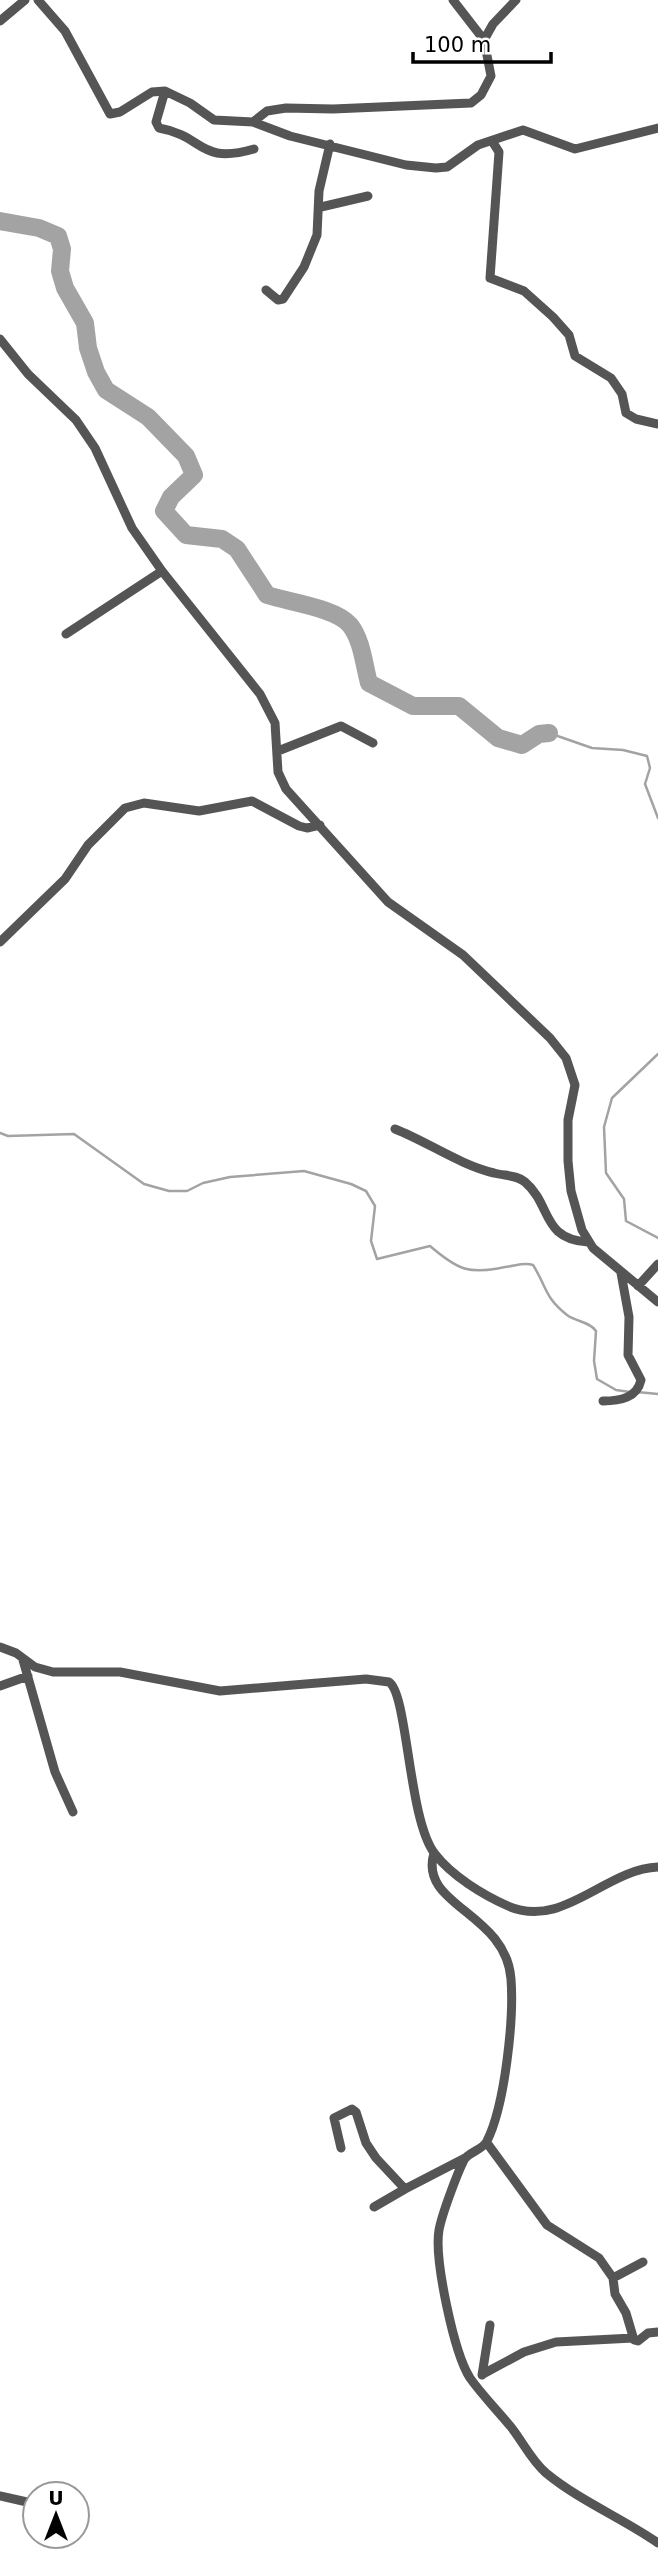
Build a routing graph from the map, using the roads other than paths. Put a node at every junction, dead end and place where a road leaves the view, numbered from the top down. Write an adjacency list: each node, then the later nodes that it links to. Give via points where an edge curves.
1 (25, 0): 5 (street)
2 (37, 0): 7 (street, via 65,31 110,114 152,92)
3 (453, 0): 6 (street)
4 (516, 0): 6 (street)
5 (0, 21)
6 (484, 40): 8 (street, via 491,76 471,103 286,108 267,111)
7 (164, 92): 8 (street, via 214,120); 12 (street, via 156,122 159,128 176,131 220,155)
8 (253, 122): 11 (street)
9 (658, 128): 10 (street, via 579,149 523,130)
10 (492, 141): 11 (street, via 478,145 447,167 436,168); 17 (street, via 499,152 489,276 528,294 567,332 575,356 611,378 622,394 626,412)
11 (330, 144): 14 (street, via 319,191)
12 (254, 149)
13 (368, 196): 14 (street)
14 (321, 206): 15 (street, via 312,250 292,286 281,300)
15 (266, 290)
16 (0, 339): 18 (street, via 84,431 132,528)
17 (657, 423)
18 (162, 571): 19 (street); 21 (street, via 260,694 275,723)
19 (66, 635)
20 (373, 743): 21 (street, via 341,726)
21 (278, 751): 22 (street, via 278,772 286,789)
22 (320, 825): 23 (street, via 299,826 248,800 199,811 144,803 125,808 88,845 65,879); 25 (street, via 388,902 463,955 566,1058 575,1085 568,1128 572,1191)
23 (0, 942)
24 (394, 1129): 25 (street, via 493,1173 519,1178 560,1234)
25 (588, 1242): 27 (street)
26 (658, 1264): 28 (street)
27 (621, 1273): 28 (street); 30 (street, via 629,1317 628,1355 640,1384 630,1396)
28 (638, 1286): 29 (street)
29 (658, 1302)
30 (603, 1401)
31 (0, 1647): 32 (street)
32 (23, 1660): 33 (street); 36 (street, via 53,1672 120,1672 220,1691 366,1679 391,1683 398,1696 416,1806)
33 (28, 1676): 34 (street); 35 (street, via 55,1772)
34 (0, 1686)
35 (73, 1812)
36 (434, 1853): 37 (street, via 466,1882 511,1907 535,1912 568,1905 643,1868); 38 (street, via 431,1872 436,1884 491,1933 511,1976 505,2065)
37 (658, 1867)
38 (487, 2143): 40 (street); 44 (street, via 547,2225 599,2258)
39 (341, 2148): 41 (street, via 334,2118 353,2110 376,2158)
40 (465, 2158): 41 (street); 49 (street, via 439,2230 439,2248 452,2327)
41 (405, 2189): 42 (street)
42 (374, 2207)
43 (643, 2262): 44 (street)
44 (613, 2278): 47 (street)
45 (490, 2325): 48 (street)
46 (658, 2332): 47 (street, via 638,2341)
47 (633, 2338): 48 (street, via 556,2342 524,2352)
48 (483, 2374): 49 (street)
49 (471, 2379): 52 (street, via 548,2475)
50 (0, 2496): 51 (street)
51 (21, 2501)
52 (658, 2543)

